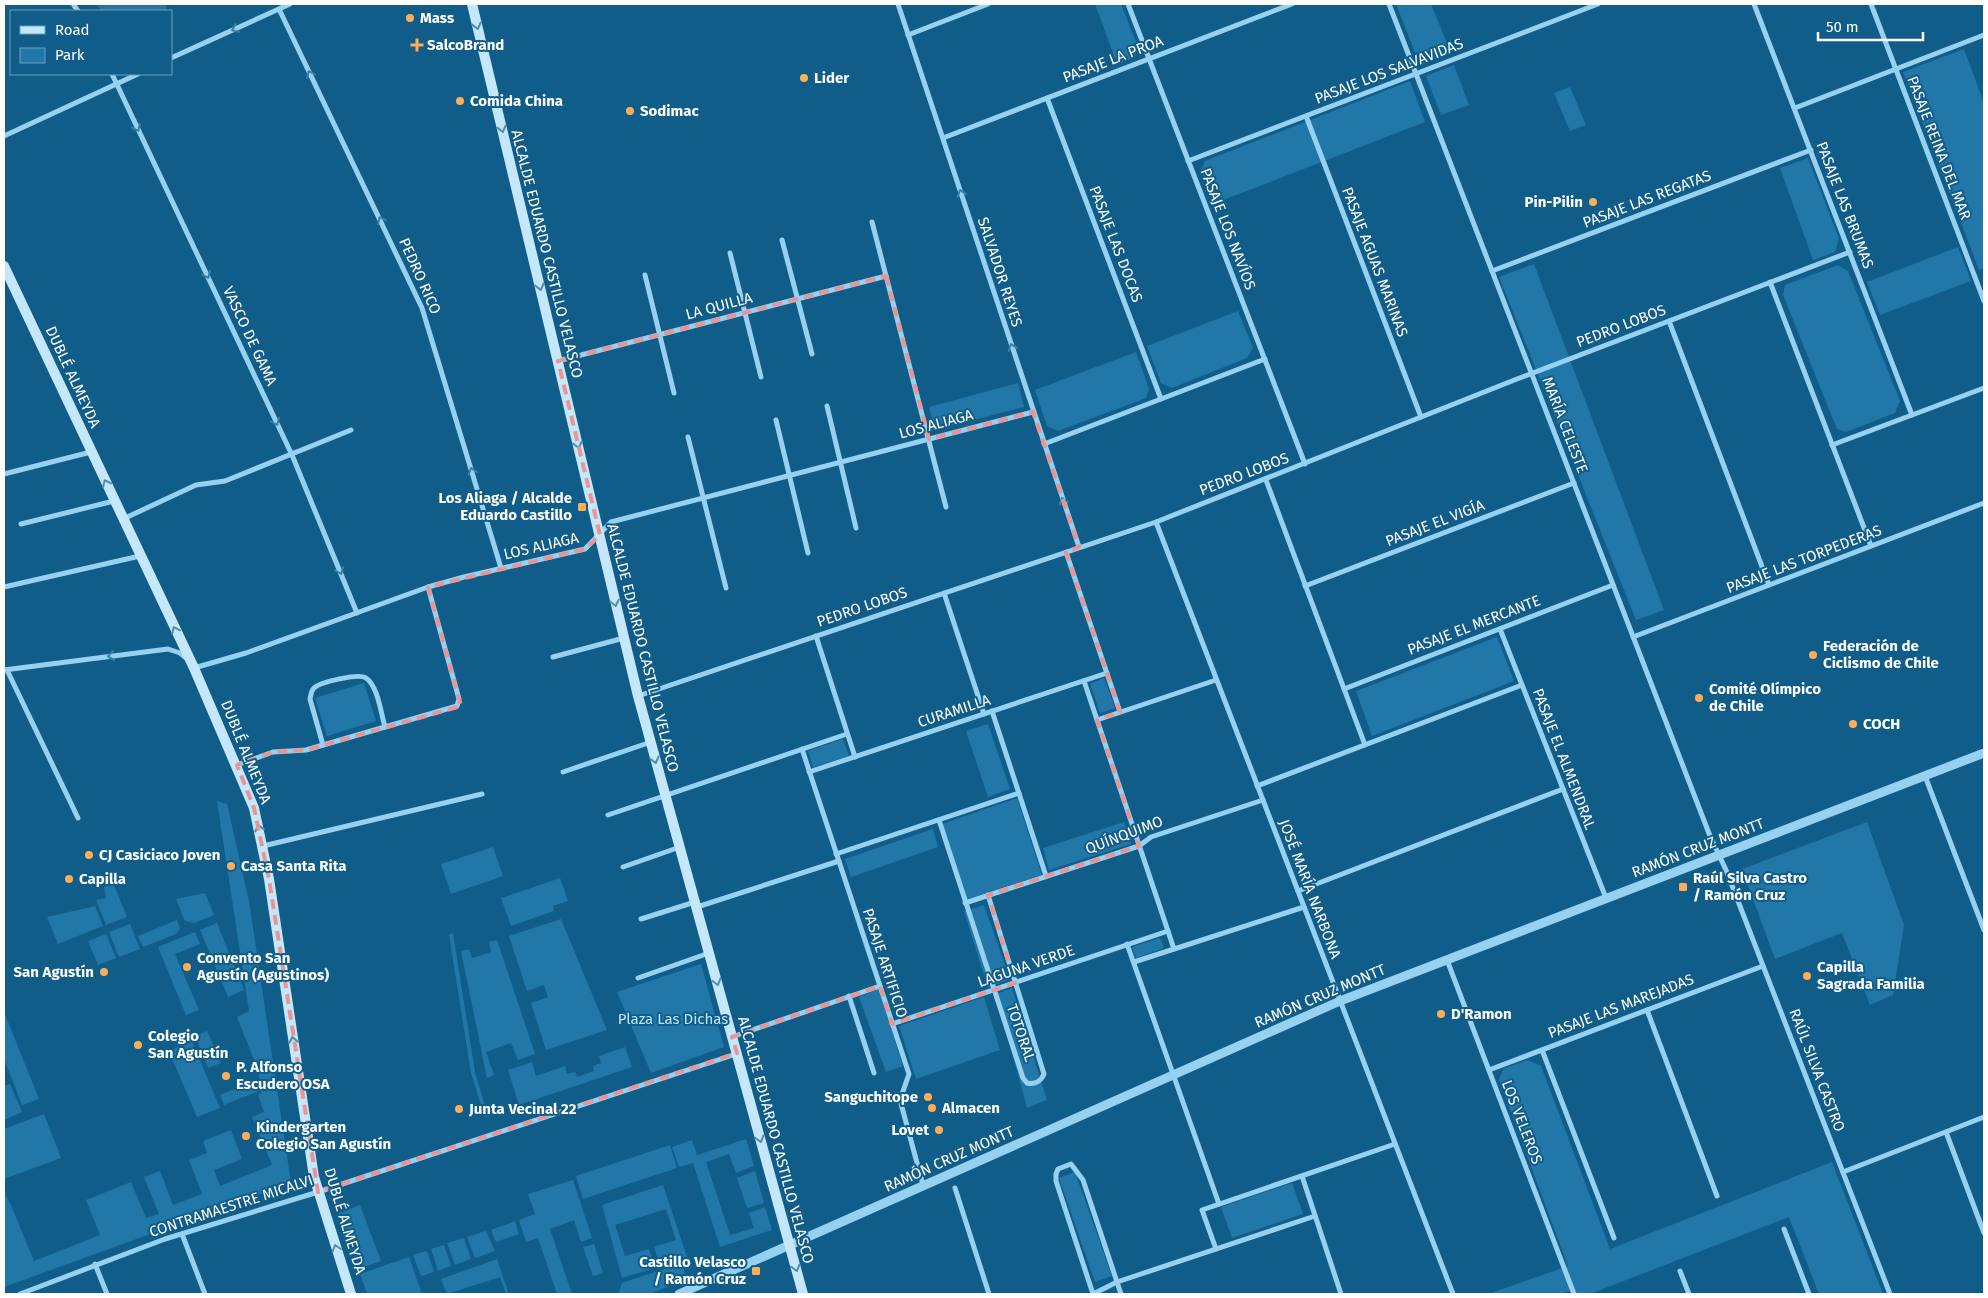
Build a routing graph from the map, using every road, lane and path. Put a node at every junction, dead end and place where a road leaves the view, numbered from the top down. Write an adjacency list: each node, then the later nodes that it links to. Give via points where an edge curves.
1 (290, 4): 11 (street)
2 (472, 4): 44 (main road, ALCALDE EDUARDO CASTILLO VELASCO, one-way to 44)
3 (898, 4): 13 (street, SALVADOR REYES)
4 (988, 4): 13 (street)
5 (1128, 4): 15 (street, PASAJE LOS NAVÍOS)
6 (1292, 4): 15 (street, PASAJE LA PROA)
7 (1389, 4): 17 (street, MARÍA CELESTE)
8 (1598, 4): 17 (street, PASAJE LOS SALVAVIDAS)
9 (1754, 4): 22 (street, PASAJE LAS BRUMAS)
10 (1870, 4): 16 (street, PASAJE REINA DEL MAR)
11 (279, 9): 14 (street, one-way to 14); 82 (street, PEDRO RICO, one-way to 11, via 422,308)
12 (1984, 34): 16 (street)
13 (908, 35): 25 (street, SALVADOR REYES)
14 (172, 58)
15 (1149, 59): 21 (street, PASAJE LA PROA); 27 (street, PASAJE LOS NAVÍOS)
16 (1896, 69): 22 (street); 38 (street, PASAJE REINA DEL MAR)
17 (1416, 74): 23 (street, PASAJE LOS SALVAVIDAS); 33 (street, MARÍA CELESTE)
18 (112, 75): 20 (street, VASCO DE GAMA)
19 (136, 75): 20 (street)
20 (117, 84): 24 (street); 61 (street, VASCO DE GAMA, one-way to 61)
21 (1047, 98): 25 (street, PASAJE LA PROA); 49 (street, PASAJE LAS DOCAS)
22 (1794, 108): 26 (street, PASAJE LAS BRUMAS)
23 (1306, 116): 27 (street, PASAJE LOS SALVAVIDAS); 53 (street, PASAJE AGUAS MARINAS)
24 (4, 136)
25 (943, 138): 51 (street, SALVADOR REYES, one-way to 25)
26 (1811, 150): 30 (street, PASAJE LAS BRUMAS); 33 (street, PASAJE LAS REGATAS)
27 (1188, 161): 43 (street, PASAJE LOS NAVÍOS)
28 (872, 222): 35 (street)
29 (782, 240): 37 (street)
30 (1850, 252): 36 (street, PEDRO LOBOS); 52 (street, PASAJE LAS BRUMAS)
31 (730, 253): 39 (street)
32 (5, 270): 60 (main road, DUBLÉ ALMEYDA)
33 (1492, 271): 45 (street, MARÍA CELESTE)
34 (645, 275): 41 (street)
35 (886, 276): 37 (street, LA QUILLA); 57 (street)
36 (1770, 282): 40 (street, PEDRO LOBOS); 59 (street)
37 (798, 299): 39 (street, LA QUILLA); 42 (street)
38 (1984, 301)
39 (745, 312): 41 (street, LA QUILLA); 46 (street)
40 (1669, 321): 45 (street, PEDRO LOBOS); 84 (street)
41 (660, 335): 44 (street, LA QUILLA); 48 (street)
42 (812, 354)
43 (1264, 359): 49 (street); 63 (street, PASAJE LOS NAVÍOS)
44 (558, 361): 76 (main road, ALCALDE EDUARDO CASTILLO VELASCO, one-way to 76)
45 (1531, 373): 53 (street, PEDRO LOBOS); 67 (street, MARÍA CELESTE)
46 (762, 377)
47 (1984, 388): 52 (street)
48 (674, 393)
49 (1161, 399): 58 (street)
50 (827, 406): 62 (street)
51 (1034, 412): 57 (street, LOS ALIAGA); 58 (street, SALVADOR REYES)
52 (1912, 415): 59 (street)
53 (1422, 417): 63 (street, PEDRO LOBOS)
54 (776, 420): 65 (street)
55 (351, 430): 61 (street)
56 (688, 437): 68 (street)
57 (929, 439): 62 (street, LOS ALIAGA); 71 (street)
58 (1044, 444): 78 (street, SALVADOR REYES, one-way to 58)
59 (1832, 445): 77 (street)
60 (91, 452): 64 (street); 69 (main road, DUBLÉ ALMEYDA, one-way to 60)
61 (292, 455): 72 (street, via 225,481 196,485); 90 (street, VASCO DE GAMA, one-way to 90)
62 (840, 462): 65 (street, LOS ALIAGA); 75 (street)
63 (1305, 464): 66 (street, PEDRO LOBOS)
64 (4, 474)
65 (789, 475): 68 (street, LOS ALIAGA); 80 (street)
66 (1266, 480): 73 (street, PEDRO LOBOS); 85 (street)
67 (1574, 483): 83 (street, MARÍA CELESTE); 85 (street, PASAJE EL VIGÍA)
68 (704, 498): 76 (street, LOS ALIAGA, via 611,522); 88 (street)
69 (114, 502): 72 (main road, DUBLÉ ALMEYDA); 74 (street)
70 (1984, 503): 77 (street, PASAJE LAS TORPEDERAS)
71 (946, 507)
72 (122, 519): 81 (main road, DUBLÉ ALMEYDA)
73 (1156, 522): 78 (street, PEDRO LOBOS); 99 (street, JOSÉ MARÍA NARBONA)
74 (21, 524)
75 (856, 528)
76 (600, 535): 82 (street, LOS ALIAGA, via 585,549); 94 (main road, ALCALDE EDUARDO CASTILLO VELASCO, one-way to 94)
77 (1871, 546): 84 (street, PASAJE LAS TORPEDERAS)
78 (1079, 547): 79 (street, PEDRO LOBOS)
79 (1066, 552): 89 (street, PEDRO LOBOS); 98 (street)
80 (808, 553)
81 (140, 556): 86 (street); 96 (main road, DUBLÉ ALMEYDA, one-way to 81)
82 (501, 568): 87 (street, LOS ALIAGA)
83 (1613, 585): 91 (street, PASAJE EL MERCANTE); 93 (street, MARÍA CELESTE)
84 (1769, 585): 93 (street, PASAJE LAS TORPEDERAS)
85 (1305, 586): 102 (street)
86 (4, 587)
87 (428, 587): 90 (street, LOS ALIAGA); 108 (street, via 458,704)
88 (726, 588)
89 (944, 593): 92 (street, PEDRO LOBOS); 106 (street)
90 (357, 612): 96 (street, LOS ALIAGA, via 246,653)
91 (1500, 629): 101 (street, PASAJE EL ALMENDRAL); 102 (street, PASAJE EL MERCANTE)
92 (816, 636): 103 (street, PEDRO LOBOS); 109 (street)
93 (1633, 637): 133 (street, MARÍA CELESTE)
94 (624, 638): 95 (street); 103 (main road, ALCALDE EDUARDO CASTILLO VELASCO)
95 (553, 656)
96 (192, 665): 97 (street, one-way to 97, via 180,653 168,649); 116 (main road, DUBLÉ ALMEYDA)
97 (5, 670): 127 (street)
98 (1107, 673): 100 (street, CURAMILLA); 105 (street)
99 (1216, 680): 105 (street); 120 (street, JOSÉ MARÍA NARBONA)
100 (1084, 681): 104 (street, CURAMILLA); 107 (street)
101 (1522, 685): 112 (street); 121 (street, PASAJE EL ALMENDRAL)
102 (1344, 689): 112 (street)
103 (638, 696): 110 (main road, ALCALDE EDUARDO CASTILLO VELASCO)
104 (992, 711): 106 (street, CURAMILLA); 122 (street)
105 (1120, 712): 107 (street)
106 (984, 714): 115 (street, CURAMILLA)
107 (1097, 720): 130 (street)
108 (385, 728): 111 (street); 111 (street, via 372,685 366,678 359,675 319,685 311,692 310,699)
109 (847, 734): 113 (street); 115 (street)
110 (651, 742): 117 (street); 124 (main road, ALCALDE EDUARDO CASTILLO VELASCO, one-way to 124)
111 (323, 745): 116 (street, via 306,750 273,752)
112 (1365, 745): 120 (street)
113 (802, 750): 118 (street, PASAJE ARTIFICIO); 124 (street)
114 (1984, 753): 119 (street, RAMÓN CRUZ MONTT)
115 (855, 757): 118 (street, CURAMILLA)
116 (237, 765): 129 (main road, DUBLÉ ALMEYDA, one-way to 116, via 254,808)
117 (563, 772)
118 (809, 772): 132 (street, PASAJE ARTIFICIO)
119 (1925, 776): 133 (street, RAMÓN CRUZ MONTT); 144 (street)
120 (1258, 786): 125 (street, JOSÉ MARÍA NARBONA)
121 (1563, 789): 137 (street); 139 (street, PASAJE EL ALMENDRAL)
122 (1019, 793): 128 (street); 136 (street)
123 (482, 794): 129 (street)
124 (666, 796): 126 (street); 131 (main road, ALCALDE EDUARDO CASTILLO VELASCO)
125 (1263, 800): 130 (street, QUÍNQUIMO, via 1151,837); 137 (street, JOSÉ MARÍA NARBONA)
126 (608, 815)
127 (78, 818)
128 (939, 820): 132 (street); 140 (street, TOTORAL)
129 (263, 846): 173 (main road, DUBLÉ ALMEYDA, one-way to 129)
130 (1139, 846): 136 (street, QUÍNQUIMO); 145 (street)
131 (680, 848): 135 (street); 141 (main road, ALCALDE EDUARDO CASTILLO VELASCO)
132 (836, 854): 134 (street, PASAJE ARTIFICIO)
133 (1719, 856): 139 (street, RAMÓN CRUZ MONTT); 151 (street, RAÚL SILVA CASTRO)
134 (839, 861): 141 (street); 154 (street, PASAJE ARTIFICIO)
135 (624, 867)
136 (1046, 876): 138 (street, QUÍNQUIMO)
137 (1298, 891): 142 (street, JOSÉ MARÍA NARBONA)
138 (988, 895): 140 (street, QUÍNQUIMO); 153 (street, TOTORAL)
139 (1606, 898): 149 (street, RAMÓN CRUZ MONTT)
140 (965, 903): 155 (street, TOTORAL)
141 (695, 904): 143 (street); 148 (main road, ALCALDE EDUARDO CASTILLO VELASCO)
142 (1304, 907): 147 (street); 157 (street, JOSÉ MARÍA NARBONA)
143 (641, 919)
144 (1984, 930)
145 (1168, 931): 146 (street, LAGUNA VERDE); 147 (street)
146 (1127, 944): 150 (street); 153 (street, LAGUNA VERDE)
147 (1174, 949): 150 (street)
148 (709, 953): 152 (street); 160 (main road, ALCALDE EDUARDO CASTILLO VELASCO, one-way to 160)
149 (1447, 959): 157 (street, RAMÓN CRUZ MONTT); 163 (street, LOS VELEROS)
150 (1134, 962): 165 (street)
151 (1763, 966): 158 (street, PASAJE LAS MAREJADAS); 169 (street, RAÚL SILVA CASTRO)
152 (638, 978)
153 (1015, 982): 155 (street, LAGUNA VERDE); 155 (street, TOTORAL, via 1044,1074 1034,1084 1023,1078)
154 (880, 986): 156 (street); 159 (street, PASAJE ARTIFICIO)
155 (993, 990): 159 (street, LAGUNA VERDE)
156 (849, 996): 160 (street); 164 (street)
157 (1340, 1001): 165 (street, RAMÓN CRUZ MONTT); 168 (street, JOSÉ MARÍA NARBONA)
158 (1647, 1010): 161 (street, PASAJE LAS MAREJADAS); 174 (street)
159 (892, 1024): 171 (street, PASAJE ARTIFICIO, via 909,1074 900,1100)
160 (732, 1037): 162 (main road, ALCALDE EDUARDO CASTILLO VELASCO)
161 (1542, 1050): 163 (street, PASAJE LAS MAREJADAS); 180 (street)
162 (737, 1053): 173 (street, CONTRAMAESTRE MICALVI); 181 (main road, ALCALDE EDUARDO CASTILLO VELASCO, one-way to 181)
163 (1489, 1070): 197 (street, LOS VELEROS)
164 (874, 1073)
165 (1173, 1075): 171 (street, RAMÓN CRUZ MONTT); 175 (street)
166 (1984, 1117): 167 (street)
167 (1946, 1132): 169 (street); 178 (street)
168 (1395, 1144): 170 (street); 196 (street, JOSÉ MARÍA NARBONA)
169 (1843, 1172): 200 (street, RAÚL SILVA CASTRO)
170 (1302, 1176): 175 (street); 176 (street)
171 (924, 1185): 181 (street, RAMÓN CRUZ MONTT)
172 (955, 1188): 192 (street)
173 (318, 1192): 179 (street, CONTRAMAESTRE MICALVI); 189 (main road, DUBLÉ ALMEYDA, one-way to 173)
174 (1717, 1196)
175 (1219, 1204): 182 (street, via 1202,1210)
176 (1315, 1216): 182 (street); 195 (street)
177 (1784, 1229): 199 (street)
178 (1984, 1233)
179 (182, 1234): 183 (street, CONTRAMAESTRE MICALVI); 188 (street)
180 (1614, 1238)
181 (790, 1246): 190 (street, RAMÓN CRUZ MONTT); 191 (main road, ALCALDE EDUARDO CASTILLO VELASCO, one-way to 191)
182 (1216, 1249): 185 (street)
183 (95, 1264): 186 (street, CONTRAMAESTRE MICALVI); 187 (street)
184 (1680, 1271): 198 (street)
185 (1117, 1282): 193 (street); 193 (street, via 1083,1180 1076,1168 1071,1164 1065,1165 1056,1174 1056,1181); 194 (street)
186 (20, 1294)
187 (107, 1294)
188 (205, 1294)
189 (351, 1294)
190 (679, 1294)
191 (803, 1294)
192 (989, 1294)
193 (1093, 1294)
194 (1121, 1294)
195 (1341, 1294)
196 (1452, 1294)
197 (1574, 1294)
198 (1689, 1294)
199 (1809, 1294)
200 (1890, 1294)

